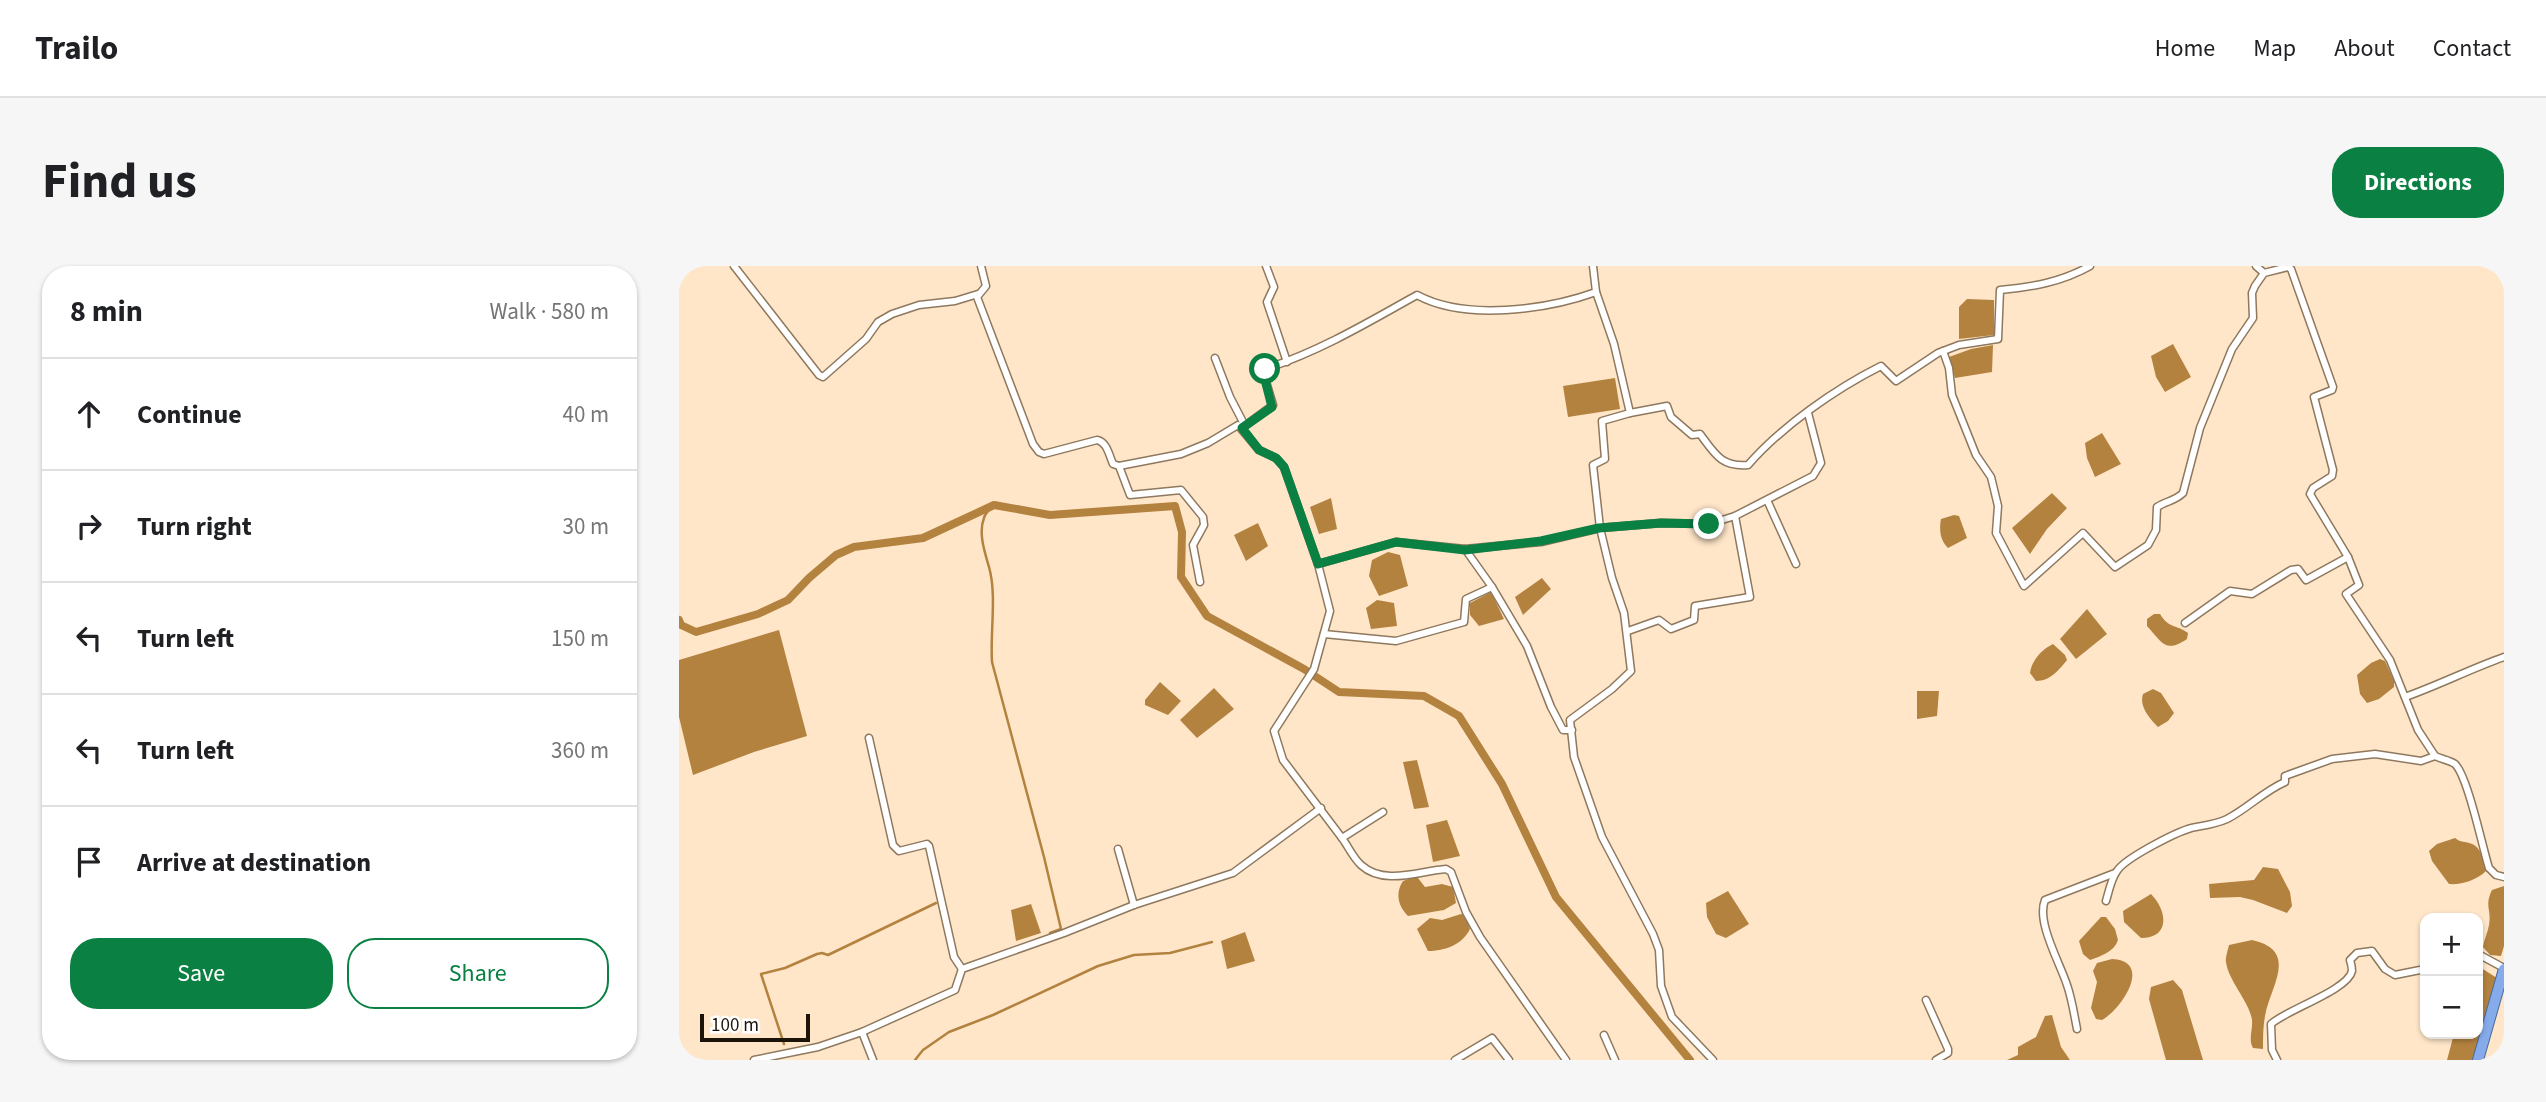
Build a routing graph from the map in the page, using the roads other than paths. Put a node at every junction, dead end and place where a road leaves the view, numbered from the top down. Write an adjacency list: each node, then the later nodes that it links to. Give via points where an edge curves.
1 (734, 266): 9 (street, via 823,377 892,314)
2 (981, 266): 9 (street, via 986,286)
3 (1266, 266): 12 (street, via 1274,287 1267,302)
4 (1593, 266): 8 (street)
5 (2090, 266): 10 (street, via 2069,278 2000,290 1998,339)
6 (2256, 266): 7 (street)
7 (2264, 273): 10 (street, via 2252,293 2253,318 2232,349 2200,428 2183,493 2158,508 2156,530 2148,545 2115,568 2083,533 2024,586 1996,533 1998,506 1991,477 1976,455 1957,407); 21 (street, via 2291,269 2333,387 2314,397 2332,476 2310,494)
8 (1596, 292): 12 (street, via 1509,309 1461,309 1417,295 1337,341); 13 (street)
9 (978, 294): 16 (street, via 1039,452 1101,441)
10 (1943, 351): 14 (street, via 1896,381 1881,366)
11 (1215, 358): 15 (street)
12 (1287, 362): 15 (street, via 1263,372 1273,405)
13 (1630, 413): 14 (street, via 1667,406 1671,417 1692,435 1700,434 1723,462 1732,466 1748,465 1763,447); 19 (street, via 1602,421 1605,459 1593,465)
14 (1808, 413): 17 (street, via 1821,463 1813,477)
15 (1244, 427): 16 (street, via 1236,425 1181,454); 22 (street, via 1259,450 1284,467)
16 (1119, 467): 24 (street, via 1130,495 1181,491 1203,517 1205,525 1193,545)
17 (1767, 500): 18 (street); 23 (street)
18 (1735, 516): 19 (street, via 1709,524); 27 (street, via 1750,597 1695,606 1694,620 1671,629 1660,620)
19 (1599, 528): 20 (street); 27 (street)
20 (1465, 550): 22 (street, via 1396,542); 25 (street)
21 (2348, 557): 26 (street, via 2306,580 2298,569 2291,570 2247,596 2230,591); 30 (street, via 2359,585 2346,594 2390,660)
22 (1318, 564): 28 (street, via 1330,611)
23 (1796, 564)
24 (1200, 582)
25 (1492, 587): 28 (street, via 1466,599 1464,622 1396,641); 31 (street, via 1527,646 1563,730)
26 (2185, 623)
27 (1628, 631): 31 (street, via 1630,671 1570,720)
28 (1324, 634): 34 (street, via 1314,669 1274,731 1283,760)
29 (2504, 657): 30 (street)
30 (2405, 697): 33 (street)
31 (1572, 730): 56 (street, via 1574,757 1602,836 1659,950 1661,986 1672,1017)
32 (869, 738): 43 (street, via 893,845 899,851 929,846 954,957)
33 (2435, 756): 38 (street, via 2421,761 2375,754 2323,761 2285,776 2285,782 2229,818 2162,840); 39 (street, via 2457,766 2489,867)
34 (1321, 808): 36 (street); 41 (street, via 1233,873)
35 (1383, 812): 36 (street)
36 (1342, 838): 54 (street, via 1361,865 1380,875 1451,872 1480,937)
37 (1118, 849): 41 (street)
38 (2115, 873): 40 (street); 47 (street, via 2045,900 2042,906)
39 (2504, 877)
40 (2106, 901)
41 (1134, 905): 43 (street)
42 (2483, 957): 44 (street)
43 (962, 969): 48 (street, via 955,990)
44 (2504, 969): 59 (highway)
45 (2420, 970): 58 (street, via 2395,975 2372,951 2357,953 2350,960 2353,970 2348,979 2270,1024 2271,1050)
46 (1926, 1000): 57 (street, via 1948,1049)
47 (2077, 1029)
48 (862, 1032): 50 (street); 51 (street)
49 (1604, 1035): 55 (street)
50 (754, 1060)
51 (873, 1060)
52 (1455, 1060): 53 (street, via 1492,1038)
53 (1509, 1060)
54 (1566, 1060)
55 (1615, 1060)
56 (1713, 1060)
57 (1935, 1060)
58 (2277, 1060)
59 (2478, 1060)

